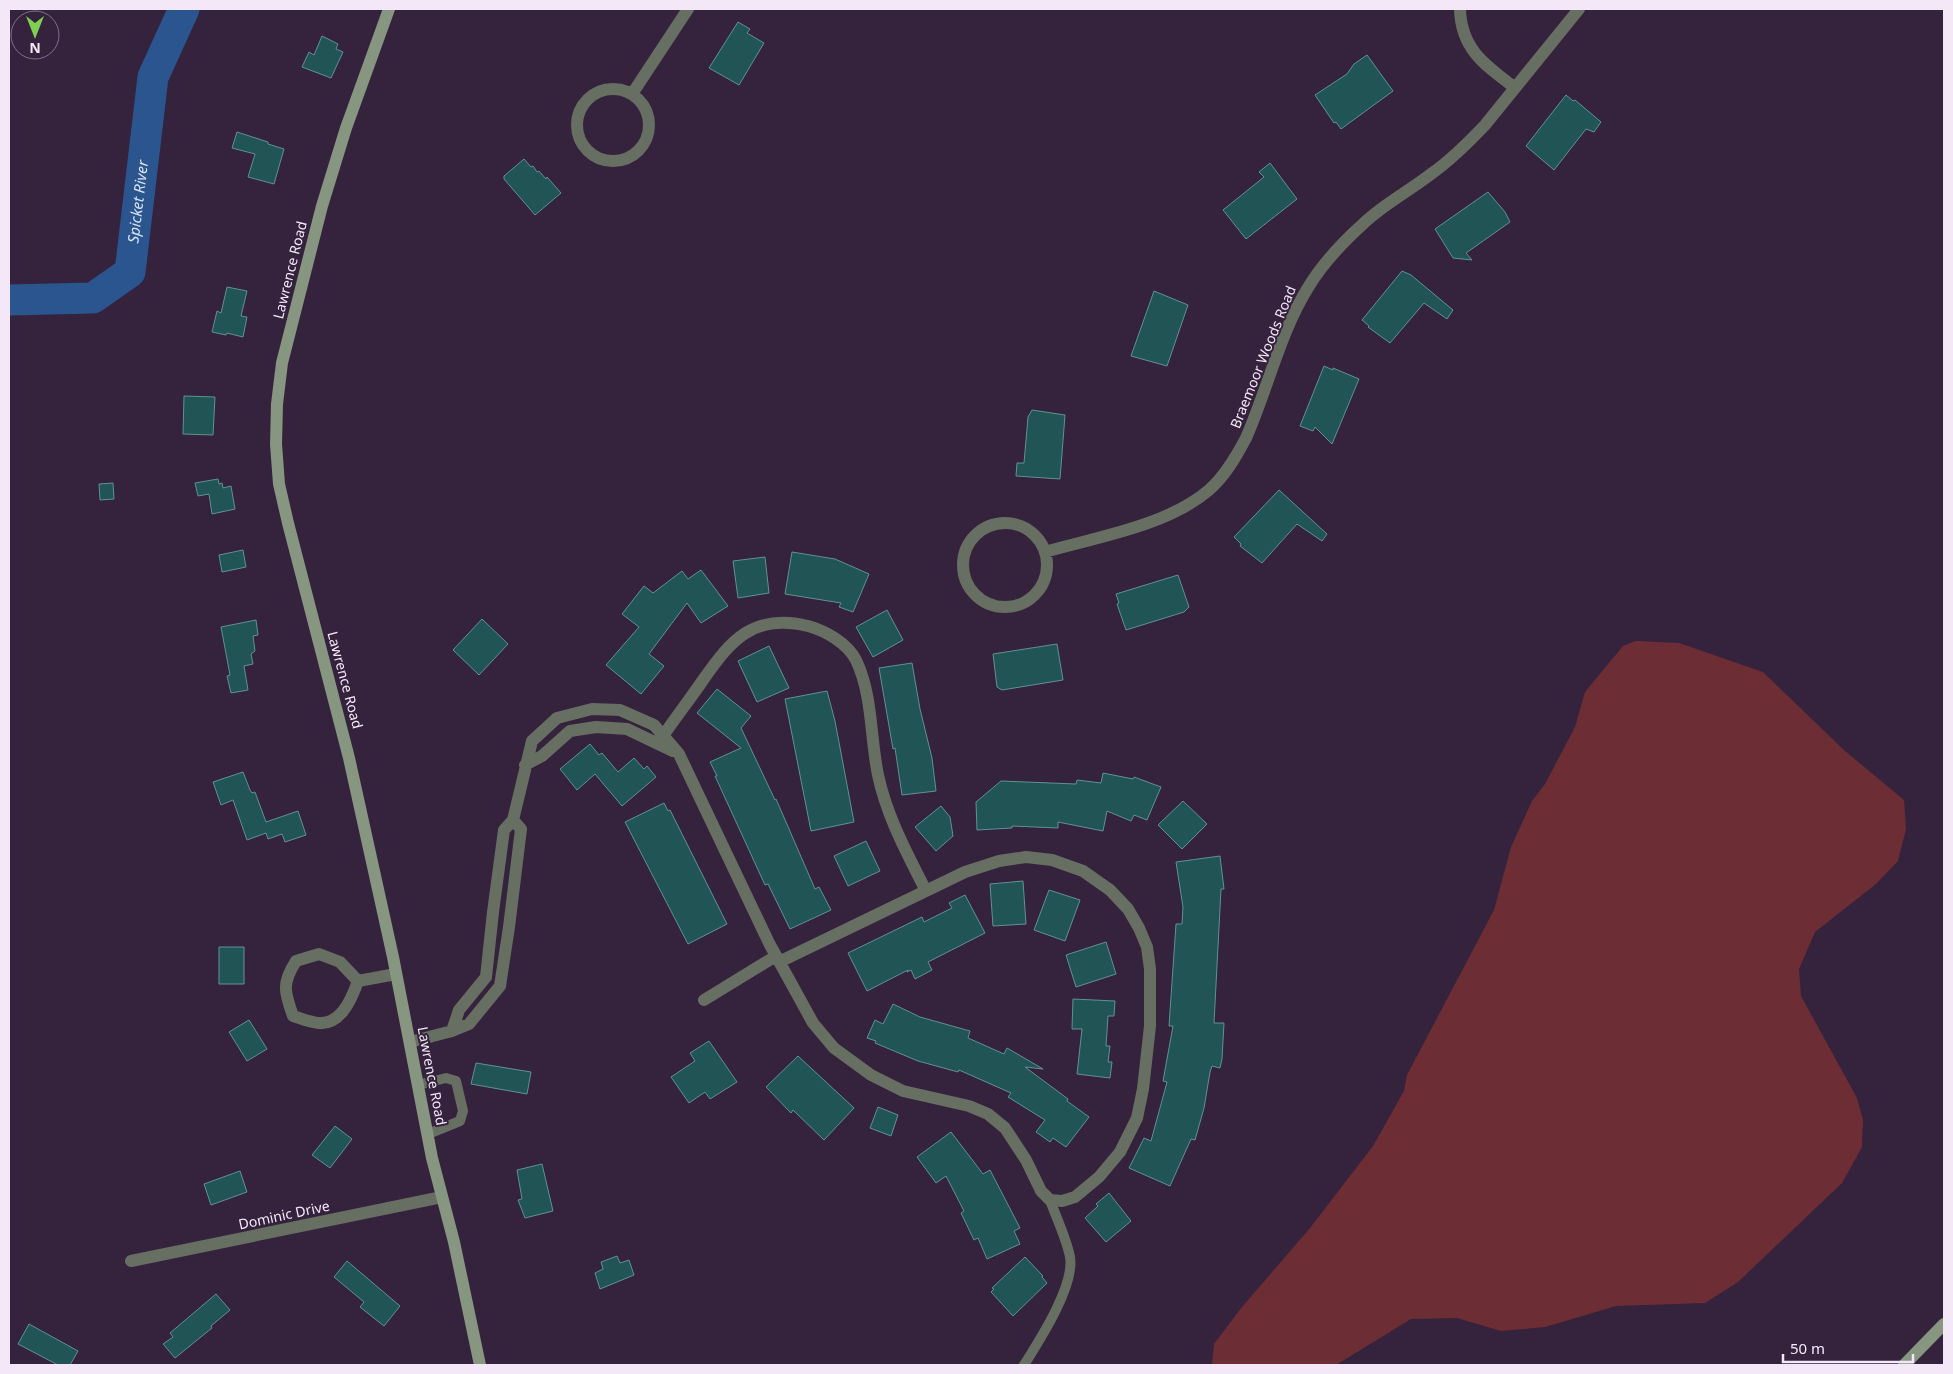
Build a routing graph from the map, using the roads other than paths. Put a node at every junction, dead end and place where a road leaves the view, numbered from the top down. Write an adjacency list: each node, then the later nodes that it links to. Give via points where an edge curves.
1 (389, 9): 14 (street, Lawrence Road, via 322,206 282,363 276,444 288,524 347,750)
2 (688, 9): 6 (street)
3 (1460, 9): 5 (street, via 1462,28 1474,52)
4 (1579, 9): 5 (street, Braemoor Woods Road)
5 (1514, 87): 7 (street, Braemoor Woods Road, via 1469,142 1432,174 1365,222 1318,273 1294,315 1237,456 1208,490 1177,510 1143,524)
6 (632, 94): 6 (street, via 618,89 602,91 589,98 580,110 578,133 585,147 596,156 610,161 625,159 643,146 649,132 649,118 643,104)
7 (1045, 552): 7 (street, via 1036,536 1020,526 991,525 969,542 962,561 964,578 972,593 986,603 1003,607 1020,605 1034,595 1044,581)
8 (663, 736): 9 (street); 10 (street, via 654,725 637,716 620,710 592,709 558,718 532,741); 12 (street, via 726,647 740,635 756,627 794,623 828,634 855,658 864,680 885,801)
9 (679, 754): 10 (street, via 627,729 596,727 570,731 542,756); 13 (street)
10 (525, 766): 11 (street)
11 (513, 820): 17 (street, via 504,830 486,977 459,1010); 17 (street, via 520,828 500,986 469,1024)
12 (926, 891): 13 (street); 22 (street, via 965,872 1000,861 1026,857 1052,860 1083,872 1110,890 1128,909 1139,928 1150,968 1150,1026 1137,1118 1120,1152 1099,1177 1075,1197)
13 (778, 959): 16 (street); 22 (street, via 812,1023 834,1048 871,1075 903,1092 969,1106 988,1114 1005,1128 1026,1160 1041,1192)
14 (396, 974): 15 (street); 18 (street, Lawrence Road)
15 (358, 981): 15 (street, via 350,1003 335,1020 315,1023 294,1016 287,1000 286,977 296,961 319,954 340,962)
16 (704, 1000)
17 (452, 1031): 18 (street)
18 (410, 1042): 19 (street, Lawrence Road)
19 (418, 1085): 20 (street, Lawrence Road); 20 (lane, via 446,1078 456,1081 463,1111 460,1121)
20 (428, 1134): 21 (street, Lawrence Road)
21 (442, 1198): 23 (street, Dominic Drive); 25 (street, Lawrence Road)
22 (1050, 1200): 26 (lane, via 1070,1258 1069,1276 1058,1305)
23 (131, 1262)
24 (1944, 1324): 27 (street)
25 (480, 1365)
26 (1024, 1365)
27 (1904, 1365)

